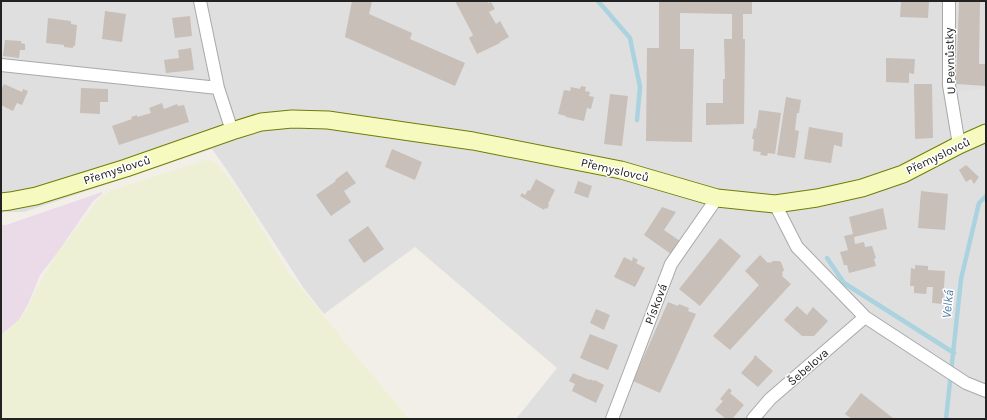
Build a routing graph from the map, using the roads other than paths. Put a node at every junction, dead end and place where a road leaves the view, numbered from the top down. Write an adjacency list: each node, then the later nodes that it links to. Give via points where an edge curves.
1 (200, 1): 4 (street)
2 (949, 1): 7 (street, U Pevnůstky, via 949,85)
3 (1, 65): 4 (street)
4 (218, 88): 5 (street)
5 (232, 131): 8 (street, Přemyslovců, via 261,122 292,119 343,122 473,141 621,170); 9 (street, Přemyslovců, via 36,196)
6 (986, 133): 7 (street, Přemyslovců)
7 (959, 145): 10 (street, Přemyslovců, via 903,174 862,188)
8 (717, 198): 10 (street, Přemyslovců); 13 (street, Písková, via 671,264)
9 (1, 202)
10 (775, 204): 11 (street, via 797,247)
11 (865, 317): 12 (street, via 966,383); 14 (street, Šebelova, via 770,399)
12 (986, 392)
13 (612, 419)
14 (753, 419)

